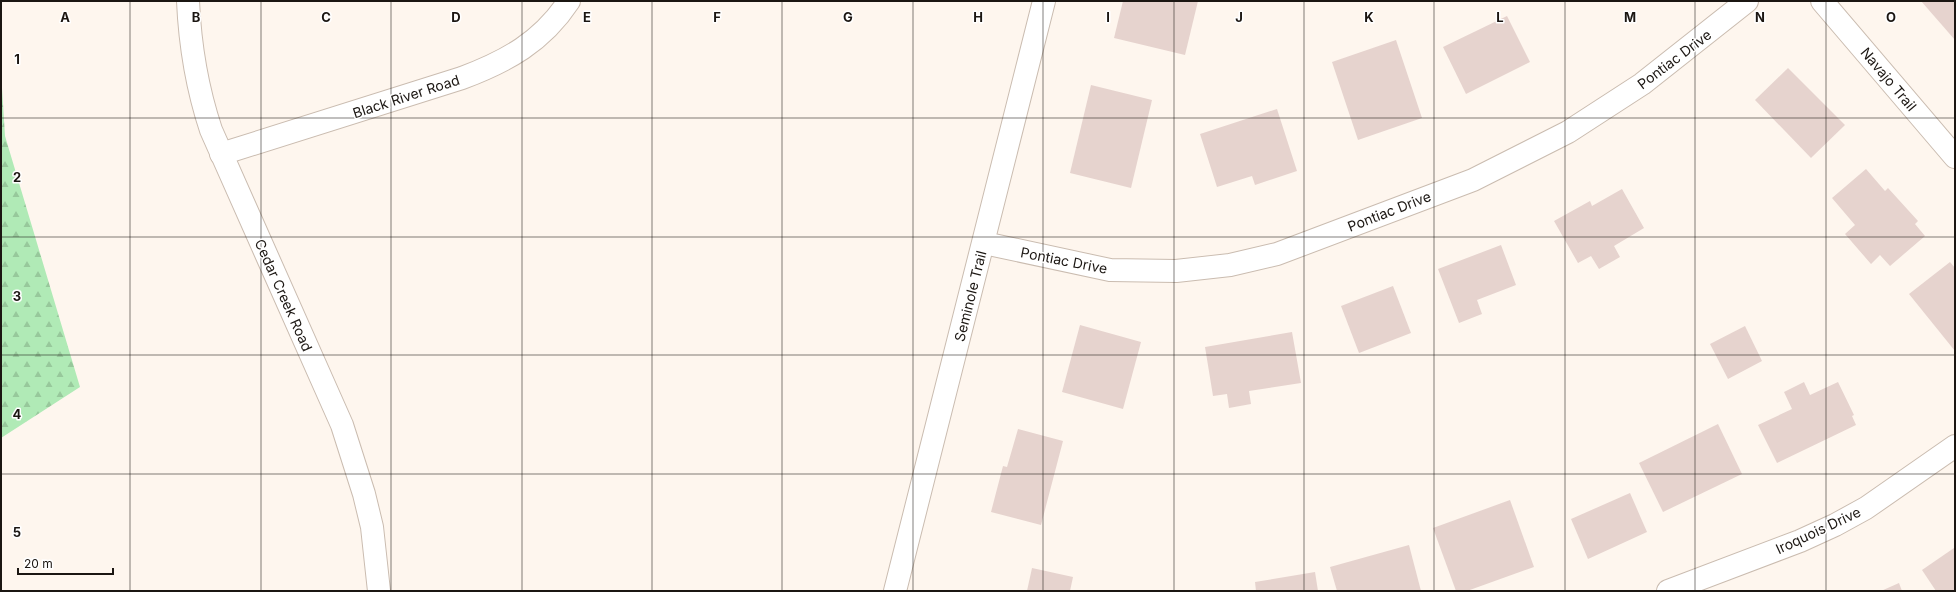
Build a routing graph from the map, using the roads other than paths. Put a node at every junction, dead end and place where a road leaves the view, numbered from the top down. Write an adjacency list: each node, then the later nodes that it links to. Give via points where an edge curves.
1 (188, 1): 6 (street, Cedar Creek Road, via 189,38 201,101)
2 (570, 1): 6 (street, Black River Road, via 559,17 522,50 493,66)
3 (1044, 1): 8 (street, Seminole Trail)
4 (1748, 1): 8 (street, Pontiac Drive, via 1642,84 1568,132 1472,180 1277,254 1230,265 1176,271 1110,270)
5 (1822, 1): 7 (street, Navajo Trail)
6 (221, 154): 10 (street, Cedar Creek Road, via 342,425 372,527)
7 (1955, 157)
8 (984, 244): 11 (street, Seminole Trail)
9 (1955, 446): 12 (street, Iroquois Drive, via 1866,508 1835,525 1800,541)
10 (379, 591)
11 (895, 591)
12 (1668, 591)

